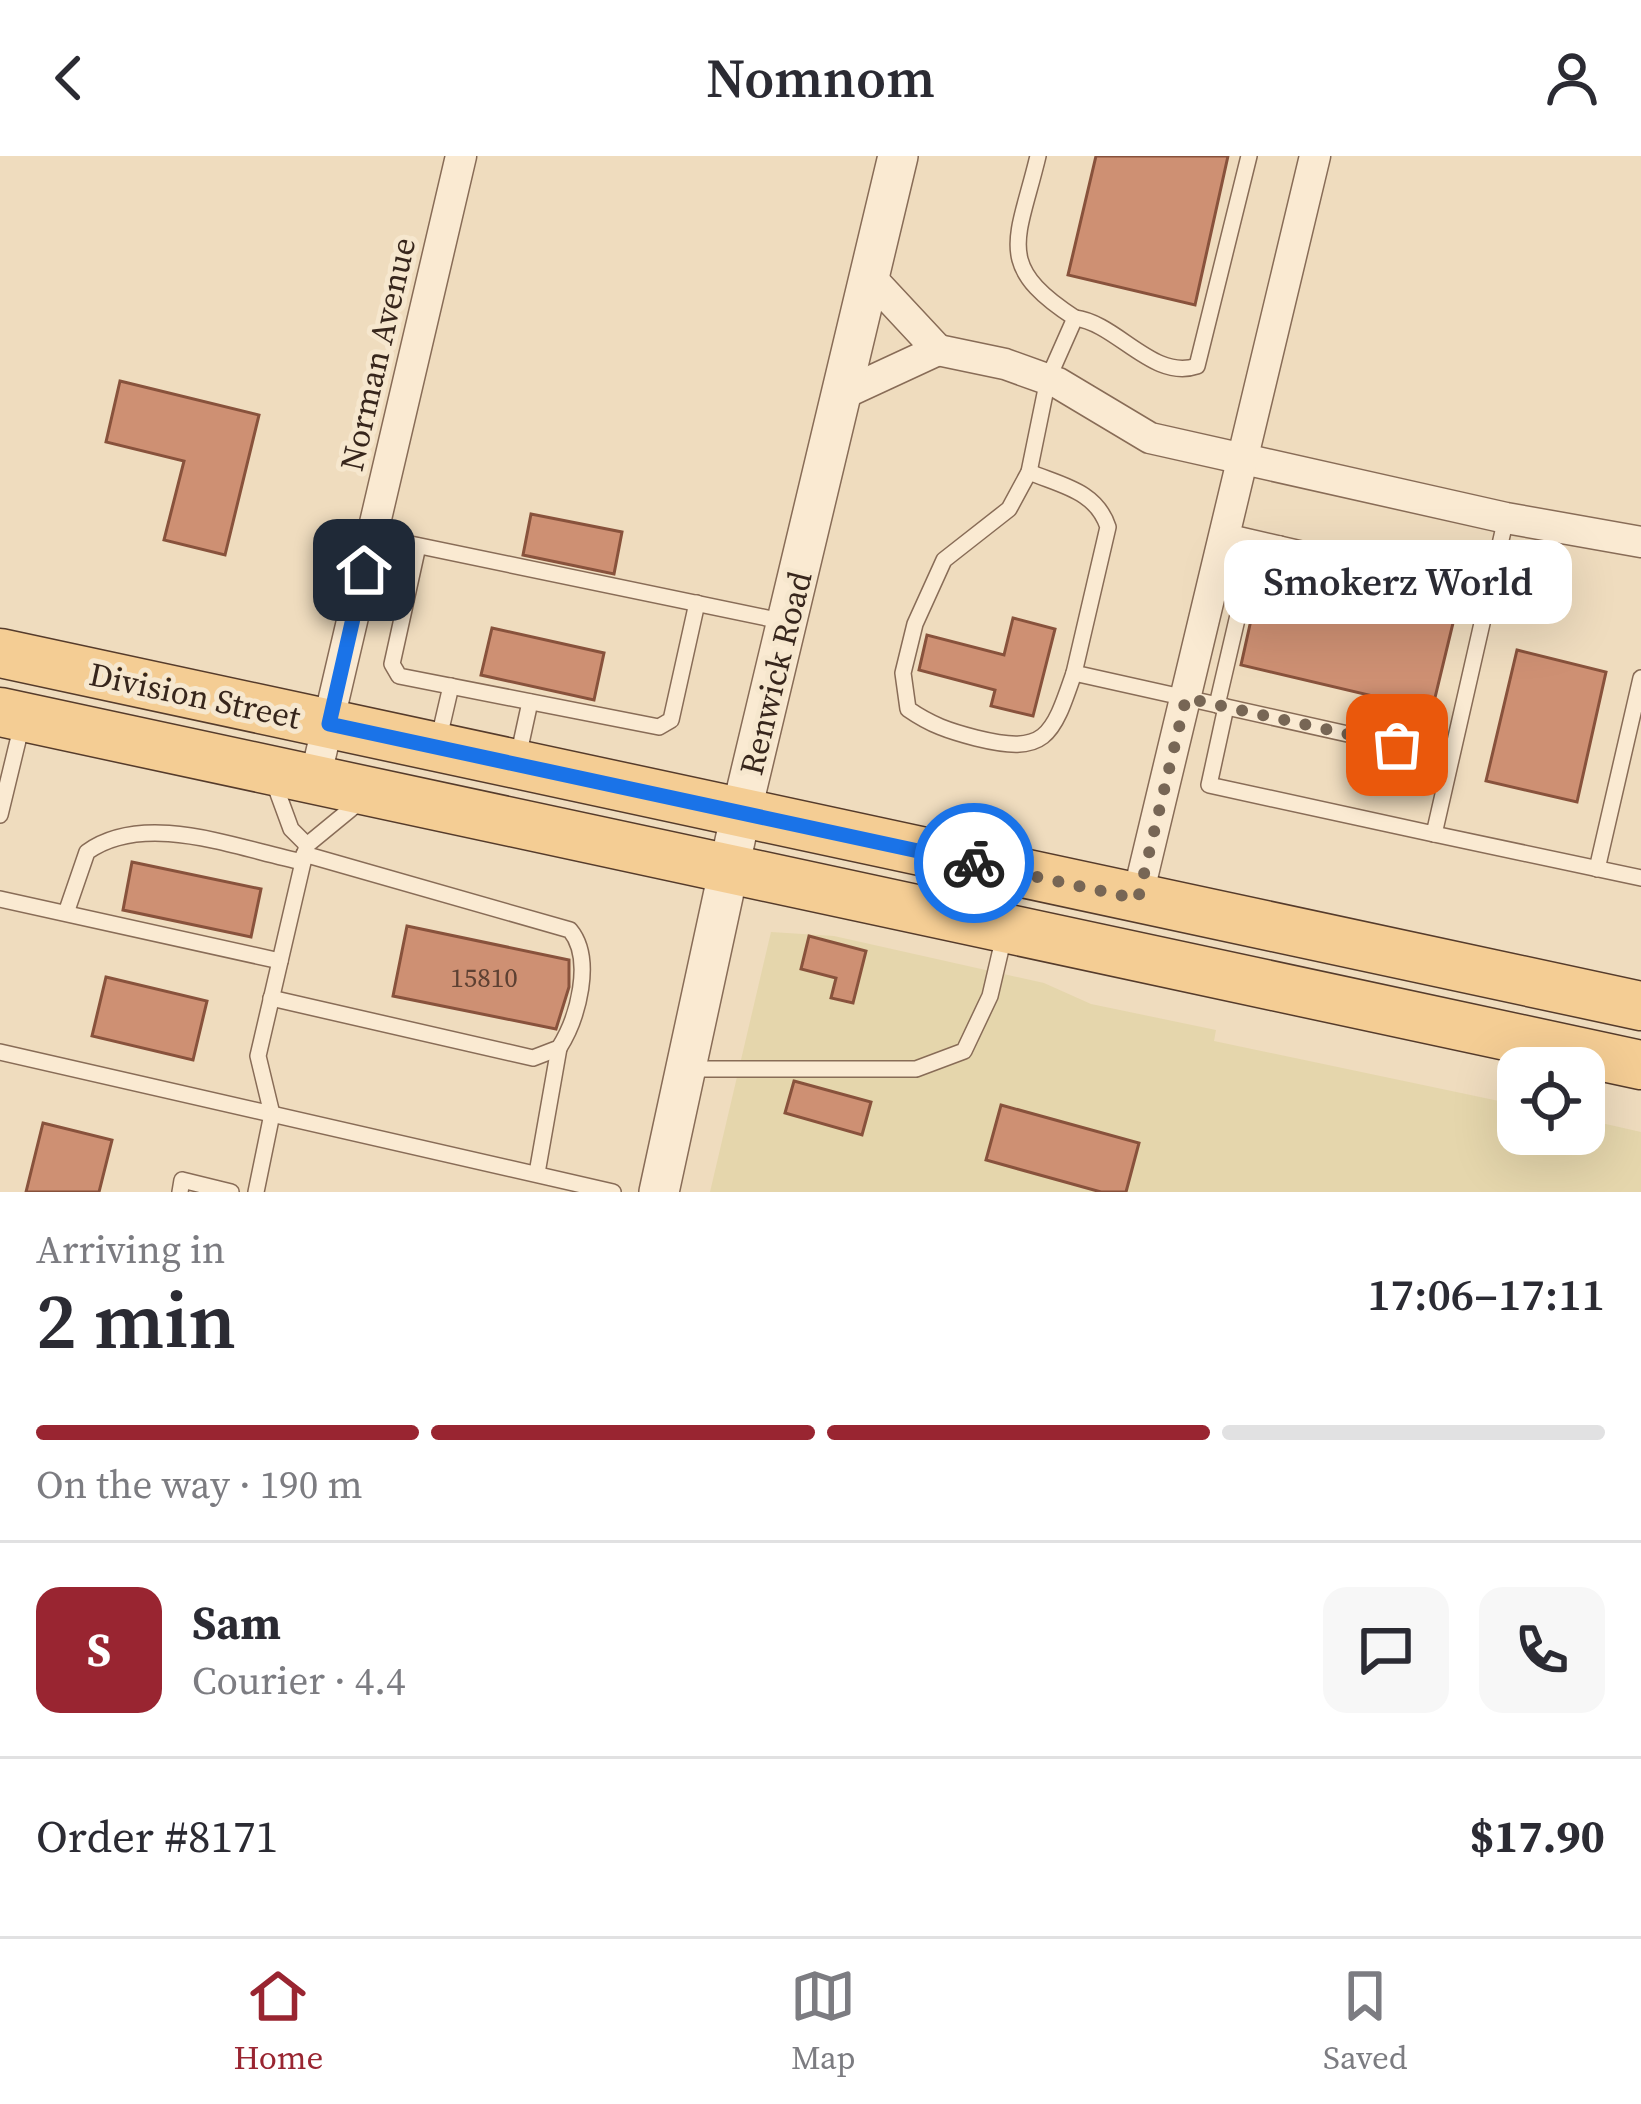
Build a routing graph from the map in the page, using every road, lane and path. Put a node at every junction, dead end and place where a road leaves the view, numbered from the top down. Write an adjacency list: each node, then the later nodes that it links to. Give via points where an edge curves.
1 (460, 156): 15 (street, Norman Avenue)
2 (898, 156): 6 (street, Renwick Road)
3 (1038, 156): 7 (lane, via 1018,265 1027,283)
4 (1249, 156): 7 (lane, via 1197,366 1165,364)
5 (1315, 156): 11 (street)
6 (869, 275): 8 (street); 10 (street, Renwick Road)
7 (1075, 318): 9 (lane)
8 (938, 350): 9 (street); 10 (street)
9 (1048, 380): 11 (street, via 1150,438); 12 (lane)
10 (843, 394): 21 (street, Renwick Road)
11 (1245, 459): 13 (street); 14 (street)
12 (1029, 472): 23 (lane, via 1086,495 1101,506 1108,527); 23 (lane, via 1009,509 944,560 903,673 908,709 934,728 1020,748 1038,740 1062,709)
13 (1506, 518): 16 (street); 19 (lane)
14 (1228, 532): 17 (lane); 26 (street)
15 (372, 536): 18 (lane); 30 (street, Norman Avenue)
16 (1641, 542)
17 (1280, 544): 19 (lane); 28 (lane, via 1250,568)
18 (418, 546): 20 (lane); 25 (lane, via 392,664 399,676)
19 (1490, 592): 38 (lane)
20 (697, 603): 21 (lane); 27 (lane, via 670,720 659,727)
21 (788, 622): 36 (street, Renwick Road)
22 (0, 653): 30 (main road, Division Street)
23 (1074, 673): 26 (lane)
24 (1641, 679): 40 (lane)
25 (451, 686): 27 (lane); 32 (lane)
26 (1186, 698): 28 (lane); 44 (street)
27 (530, 702): 33 (lane)
28 (1222, 706): 31 (lane); 38 (lane, via 1209,785)
29 (12, 714): 34 (main road, Division Street); 37 (lane)
30 (329, 724): 32 (main road, Division Street); 34 (street, Norman Avenue)
31 (1397, 745)
32 (437, 747): 33 (main road, Division Street)
33 (517, 764): 36 (main road, Division Street)
34 (292, 774): 35 (main road, Division Street); 39 (lane, via 291,830)
35 (373, 791): 39 (lane); 41 (main road, Division Street)
36 (741, 813): 41 (street, Renwick Road); 44 (main road, Division Street)
37 (0, 815)
38 (1434, 835): 40 (lane)
39 (305, 854): 45 (lane, via 166,834 120,836 86,852); 47 (lane); 50 (lane, via 570,930 581,972)
40 (1598, 869): 42 (lane)
41 (728, 870): 46 (main road, Division Street); 53 (street, Renwick Road)
42 (1641, 878)
43 (0, 899): 45 (lane)
44 (1138, 899): 49 (main road, Division Street)
45 (66, 914): 47 (lane)
46 (1006, 927): 52 (main road, Division Street); 53 (lane, via 990,996 964,1051 916,1069)
47 (280, 962): 48 (lane)
48 (271, 998): 50 (lane, via 515,1056); 54 (lane, via 258,1056)
49 (1641, 1006)
50 (559, 1048): 55 (lane)
51 (0, 1052): 54 (lane)
52 (1641, 1065)
53 (686, 1069): 60 (street, Renwick Road)
54 (272, 1114): 55 (lane); 58 (lane)
55 (537, 1174): 59 (lane)
56 (179, 1192): 57 (lane, via 182,1180)
57 (231, 1192)
58 (256, 1192)
59 (613, 1192)
60 (659, 1192)

